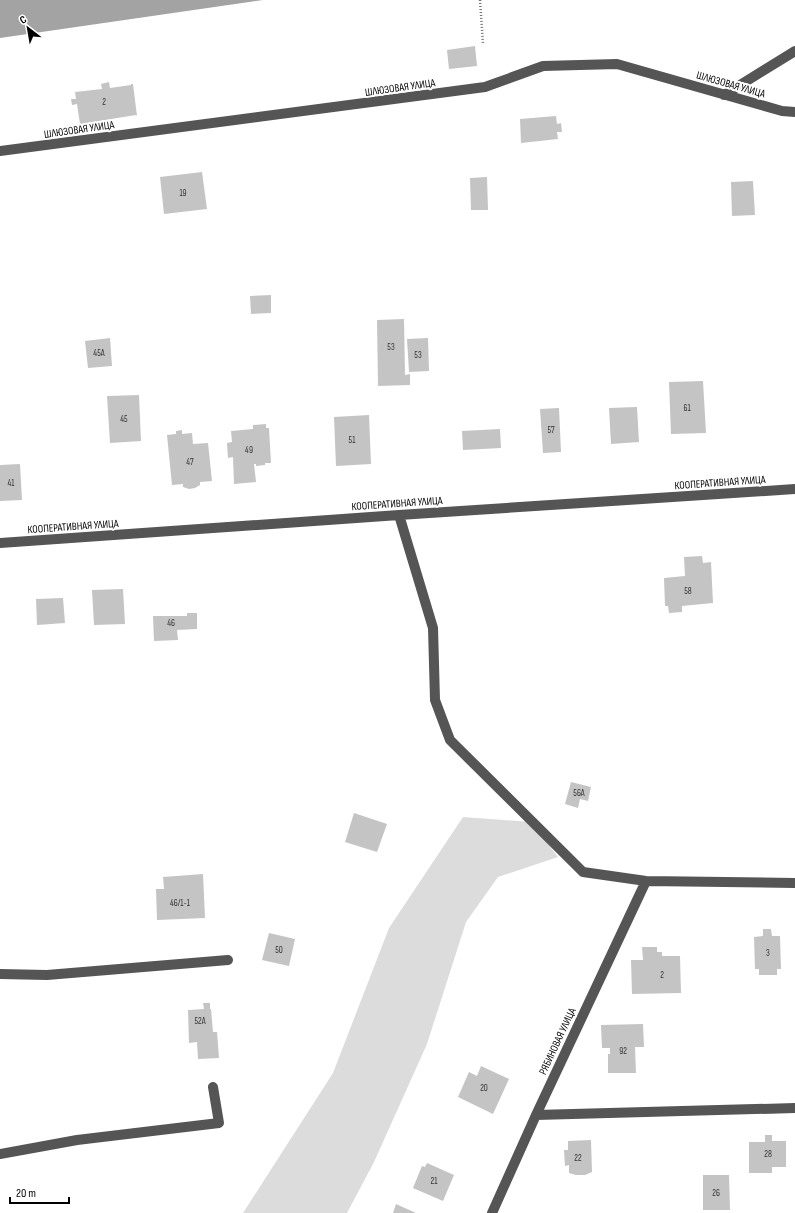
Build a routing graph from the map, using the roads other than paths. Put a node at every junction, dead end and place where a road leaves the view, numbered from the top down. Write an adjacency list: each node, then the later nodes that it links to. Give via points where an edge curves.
1 (795, 50): 2 (street)
2 (724, 94): 3 (street, ШЛЮЗОВАЯ УЛИЦА, via 782,111); 4 (street, ШЛЮЗОВАЯ УЛИЦА, via 617,64 543,66 485,87)
3 (795, 112)
4 (0, 152)
5 (795, 489): 6 (street, КООПЕРАТИВНАЯ УЛИЦА)
6 (398, 515): 7 (street, КООПЕРАТИВНАЯ УЛИЦА); 8 (street, via 433,628 435,700 450,740 583,872)
7 (0, 543)
8 (646, 880): 9 (street); 14 (street, РЯБИНОВАЯ УЛИЦА)
9 (795, 883)
10 (228, 960): 11 (street, via 47,976)
11 (0, 974)
12 (213, 1087): 15 (street, via 219,1123 77,1140)
13 (795, 1108): 14 (street)
14 (536, 1115): 16 (street, РЯБИНОВАЯ УЛИЦА)
15 (0, 1154)
16 (492, 1213)

